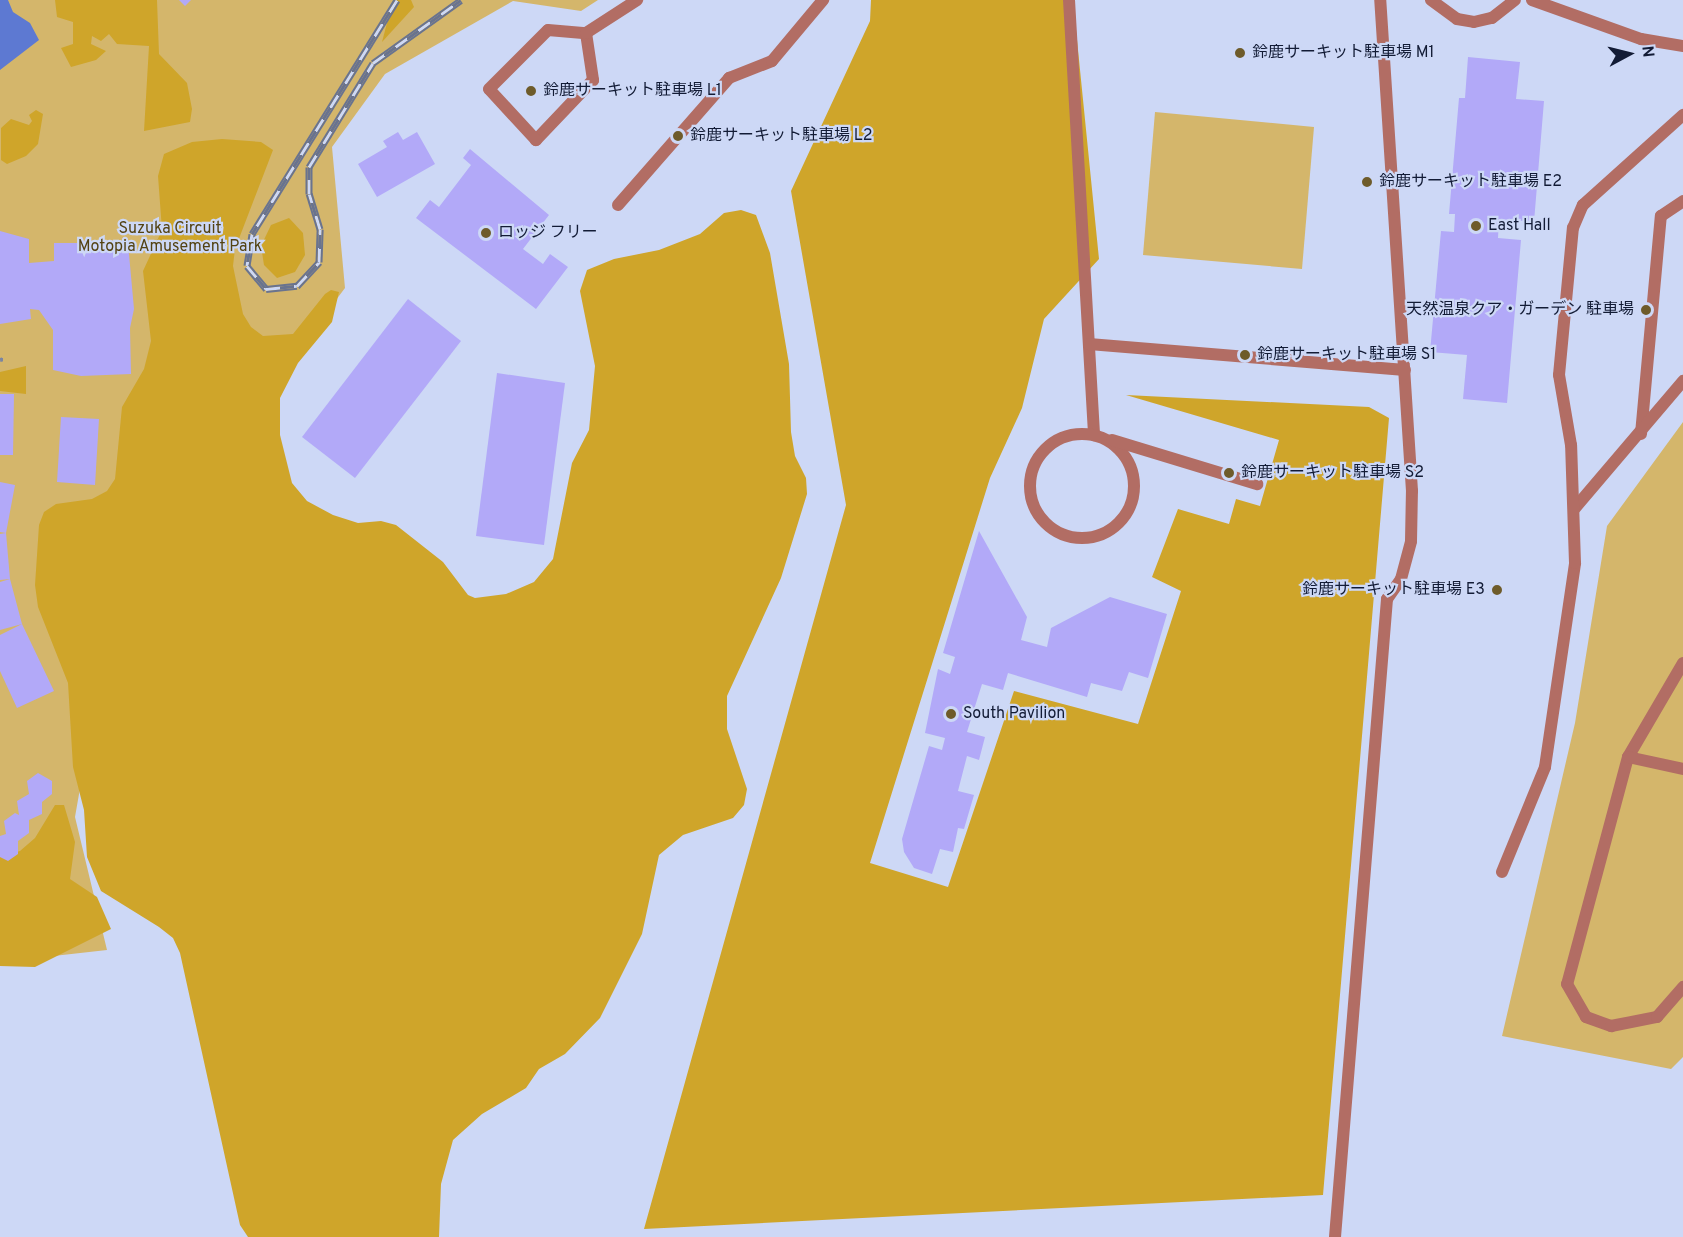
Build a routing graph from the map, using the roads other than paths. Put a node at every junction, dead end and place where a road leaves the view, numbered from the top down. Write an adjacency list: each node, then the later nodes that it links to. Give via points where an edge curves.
1 (637, 0): 8 (lane)
2 (822, 0): 12 (lane, via 772,61 729,78)
3 (1069, 0): 13 (lane)
4 (1380, 0): 14 (lane)
5 (1431, 0): 6 (lane, via 1457,19 1474,22 1492,18)
6 (1515, 0)
7 (1532, 0): 9 (lane, via 1641,39)
8 (586, 33): 8 (lane, via 593,80 536,140 489,89 548,30)
9 (1683, 46)
10 (1683, 115): 19 (lane, via 1583,205 1574,228 1559,375 1571,445)
11 (1683, 201): 16 (lane, via 1662,216)
12 (618, 204)
13 (1089, 344): 14 (lane); 17 (lane)
14 (1405, 370): 25 (lane, via 1411,541 1401,579 1388,599)
15 (1683, 381): 16 (lane)
16 (1641, 434): 19 (lane)
17 (1098, 436): 17 (lane, via 1070,435 1054,441 1033,467 1030,483 1039,515 1066,535 1084,538 1117,526 1134,494 1134,476 1128,459); 18 (lane)
18 (1257, 484)
19 (1575, 508): 23 (lane, via 1575,563 1545,766)
20 (1683, 663): 21 (lane)
21 (1628, 757): 22 (lane); 24 (lane, via 1567,984 1586,1017 1611,1026 1657,1017)
22 (1683, 769)
23 (1502, 872)
24 (1683, 987)
25 (1335, 1237)

